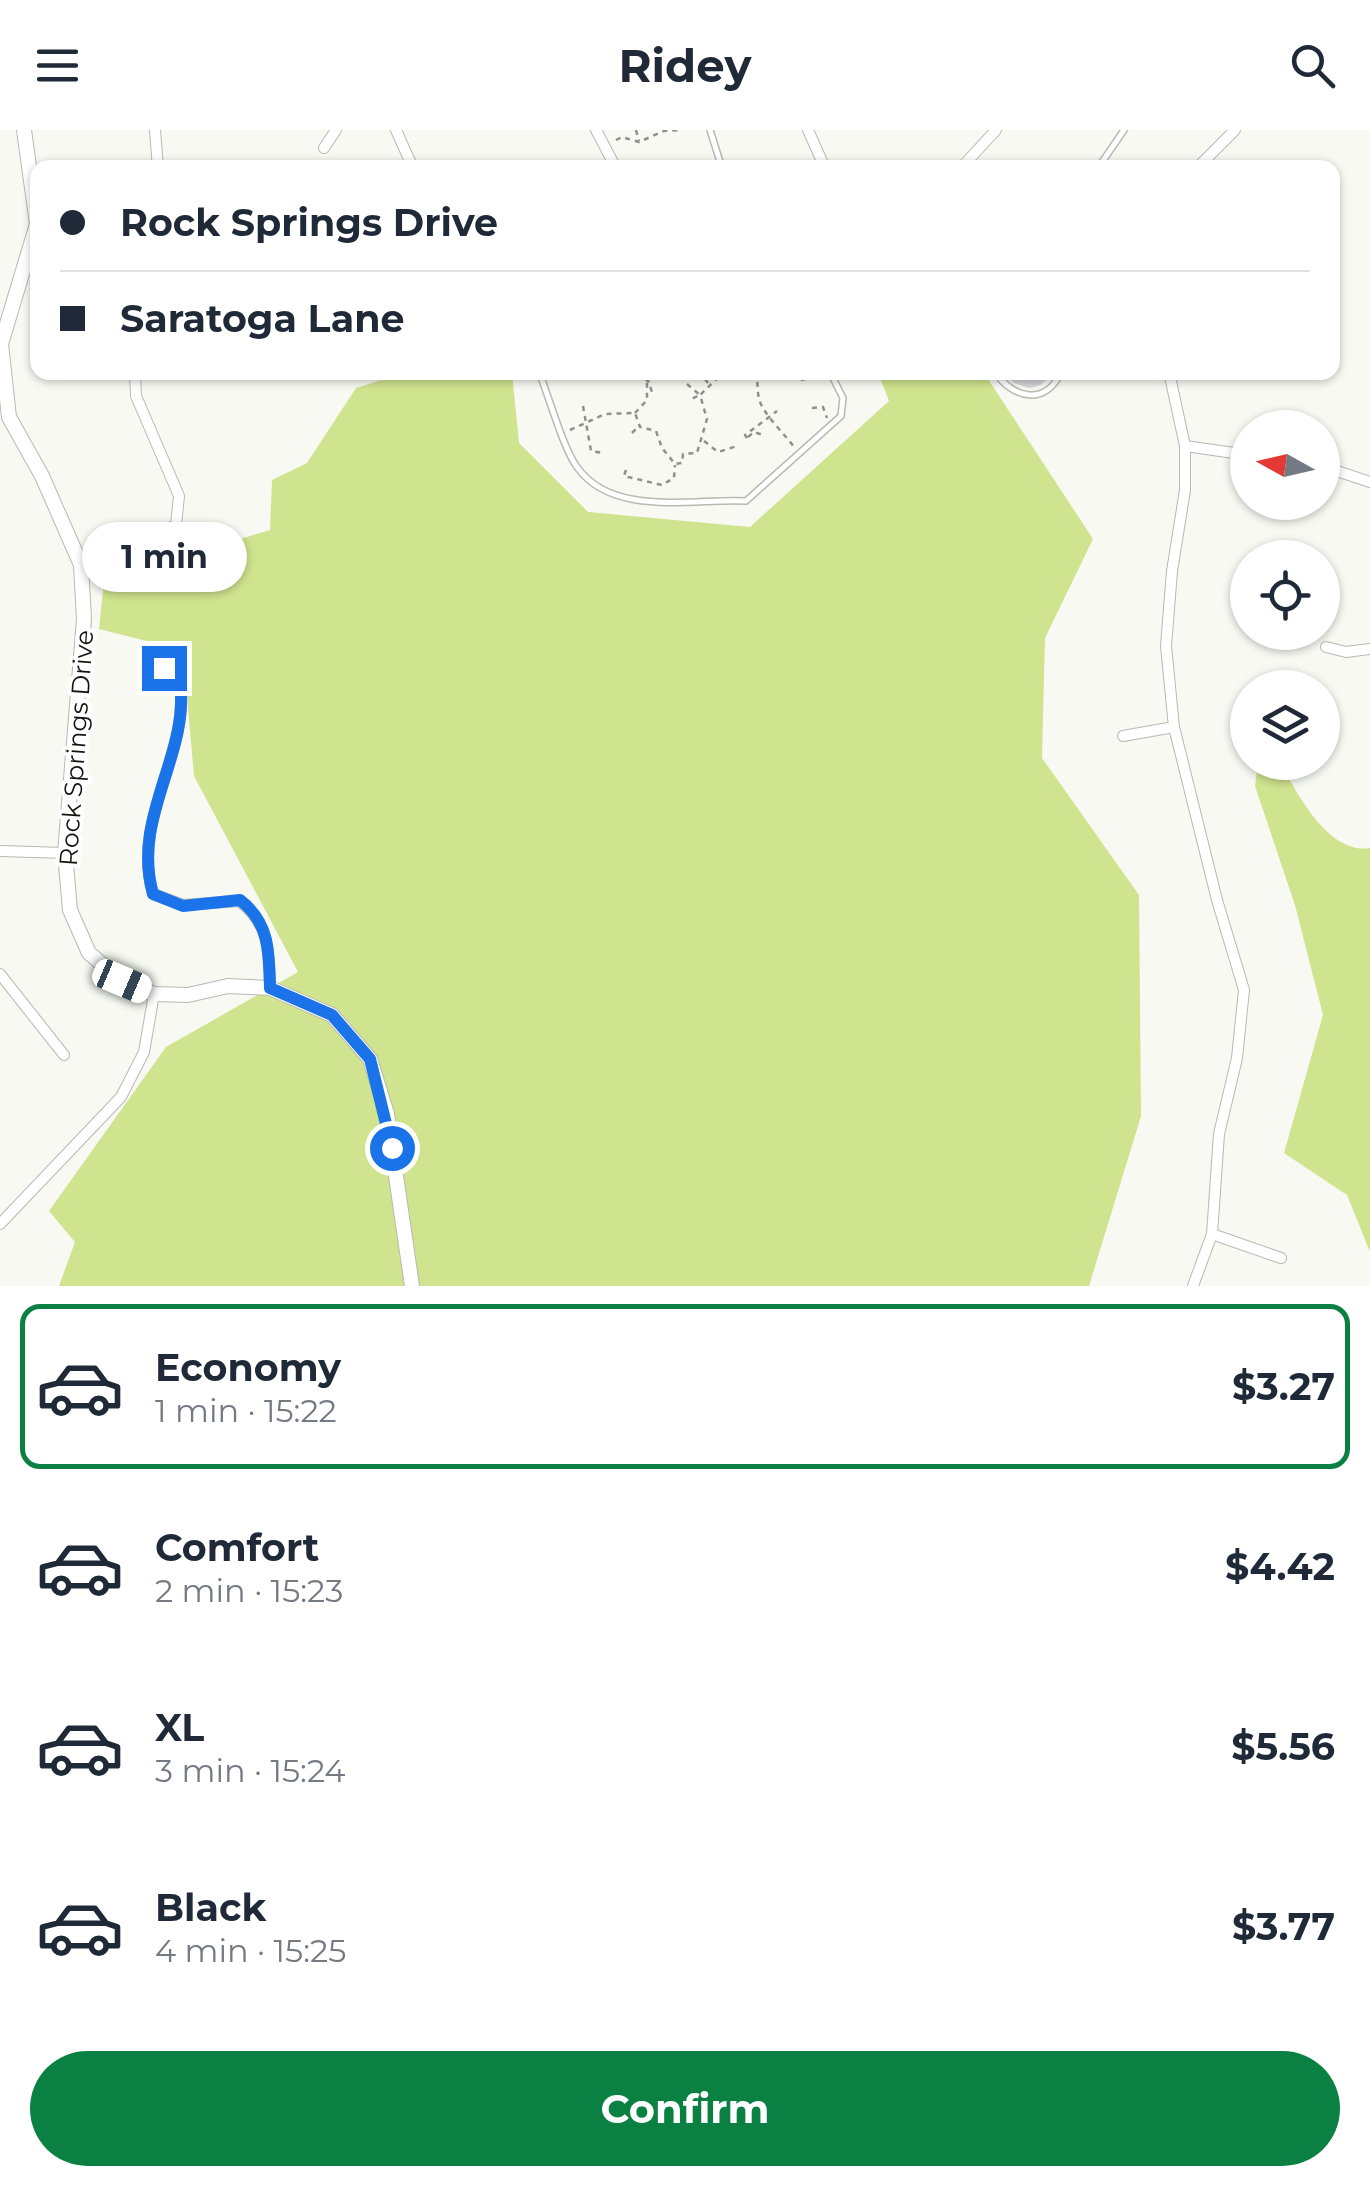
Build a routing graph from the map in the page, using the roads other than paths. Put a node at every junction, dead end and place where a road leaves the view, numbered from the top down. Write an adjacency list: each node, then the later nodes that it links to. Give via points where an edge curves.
1 (24, 130): 21 (street, Rock Springs Drive)
2 (155, 130): 13 (street)
3 (336, 130): 12 (street)
4 (396, 130): 14 (street)
5 (596, 130): 15 (street)
6 (710, 130): 16 (lane)
7 (821, 130): 11 (street)
8 (996, 130): 18 (street)
9 (1124, 130): 19 (lane)
10 (1235, 130): 20 (street)
11 (810, 136): 17 (street)
12 (324, 148)
13 (157, 160)
14 (409, 160)
15 (612, 160)
16 (719, 160)
17 (821, 160)
18 (968, 160)
19 (1103, 160)
20 (1206, 160)
21 (30, 173)
22 (30, 247): 33 (street, Rock Springs Drive, via 1,344 9,417)
23 (135, 380): 33 (street, via 136,396 179,496 176,525)
24 (542, 380): 25 (lane, via 576,466 645,504 746,501 845,407)
25 (831, 380)
26 (1000, 380): 27 (lane, via 1022,396 1044,393)
27 (1058, 380)
28 (1171, 380): 29 (street)
29 (1185, 446): 30 (street); 37 (street, via 1166,646)
30 (1230, 453)
31 (1340, 472): 32 (street)
32 (1370, 482)
33 (81, 565): 40 (street, Rock Springs Drive, via 84,619)
34 (1370, 649): 35 (street)
35 (1338, 650)
36 (164, 668): 42 (street, via 180,682 183,707 145,866 153,894 183,906 240,900 256,912 269,942)
37 (1174, 727): 38 (street); 46 (street, via 1244,990 1219,1134)
38 (1122, 736)
39 (0, 851): 40 (street)
40 (65, 853): 43 (street, Rock Springs Drive, via 70,910 89,954 122,981)
41 (0, 977): 44 (street)
42 (270, 988): 43 (street, Rock Springs Drive); 48 (street, Rock Springs Drive, via 332,1015 370,1059 387,1114)
43 (154, 994): 45 (street, via 144,1052 121,1097)
44 (64, 1055)
45 (0, 1224)
46 (1212, 1234): 47 (street); 49 (street)
47 (1281, 1258)
48 (412, 1286)
49 (1193, 1286)

